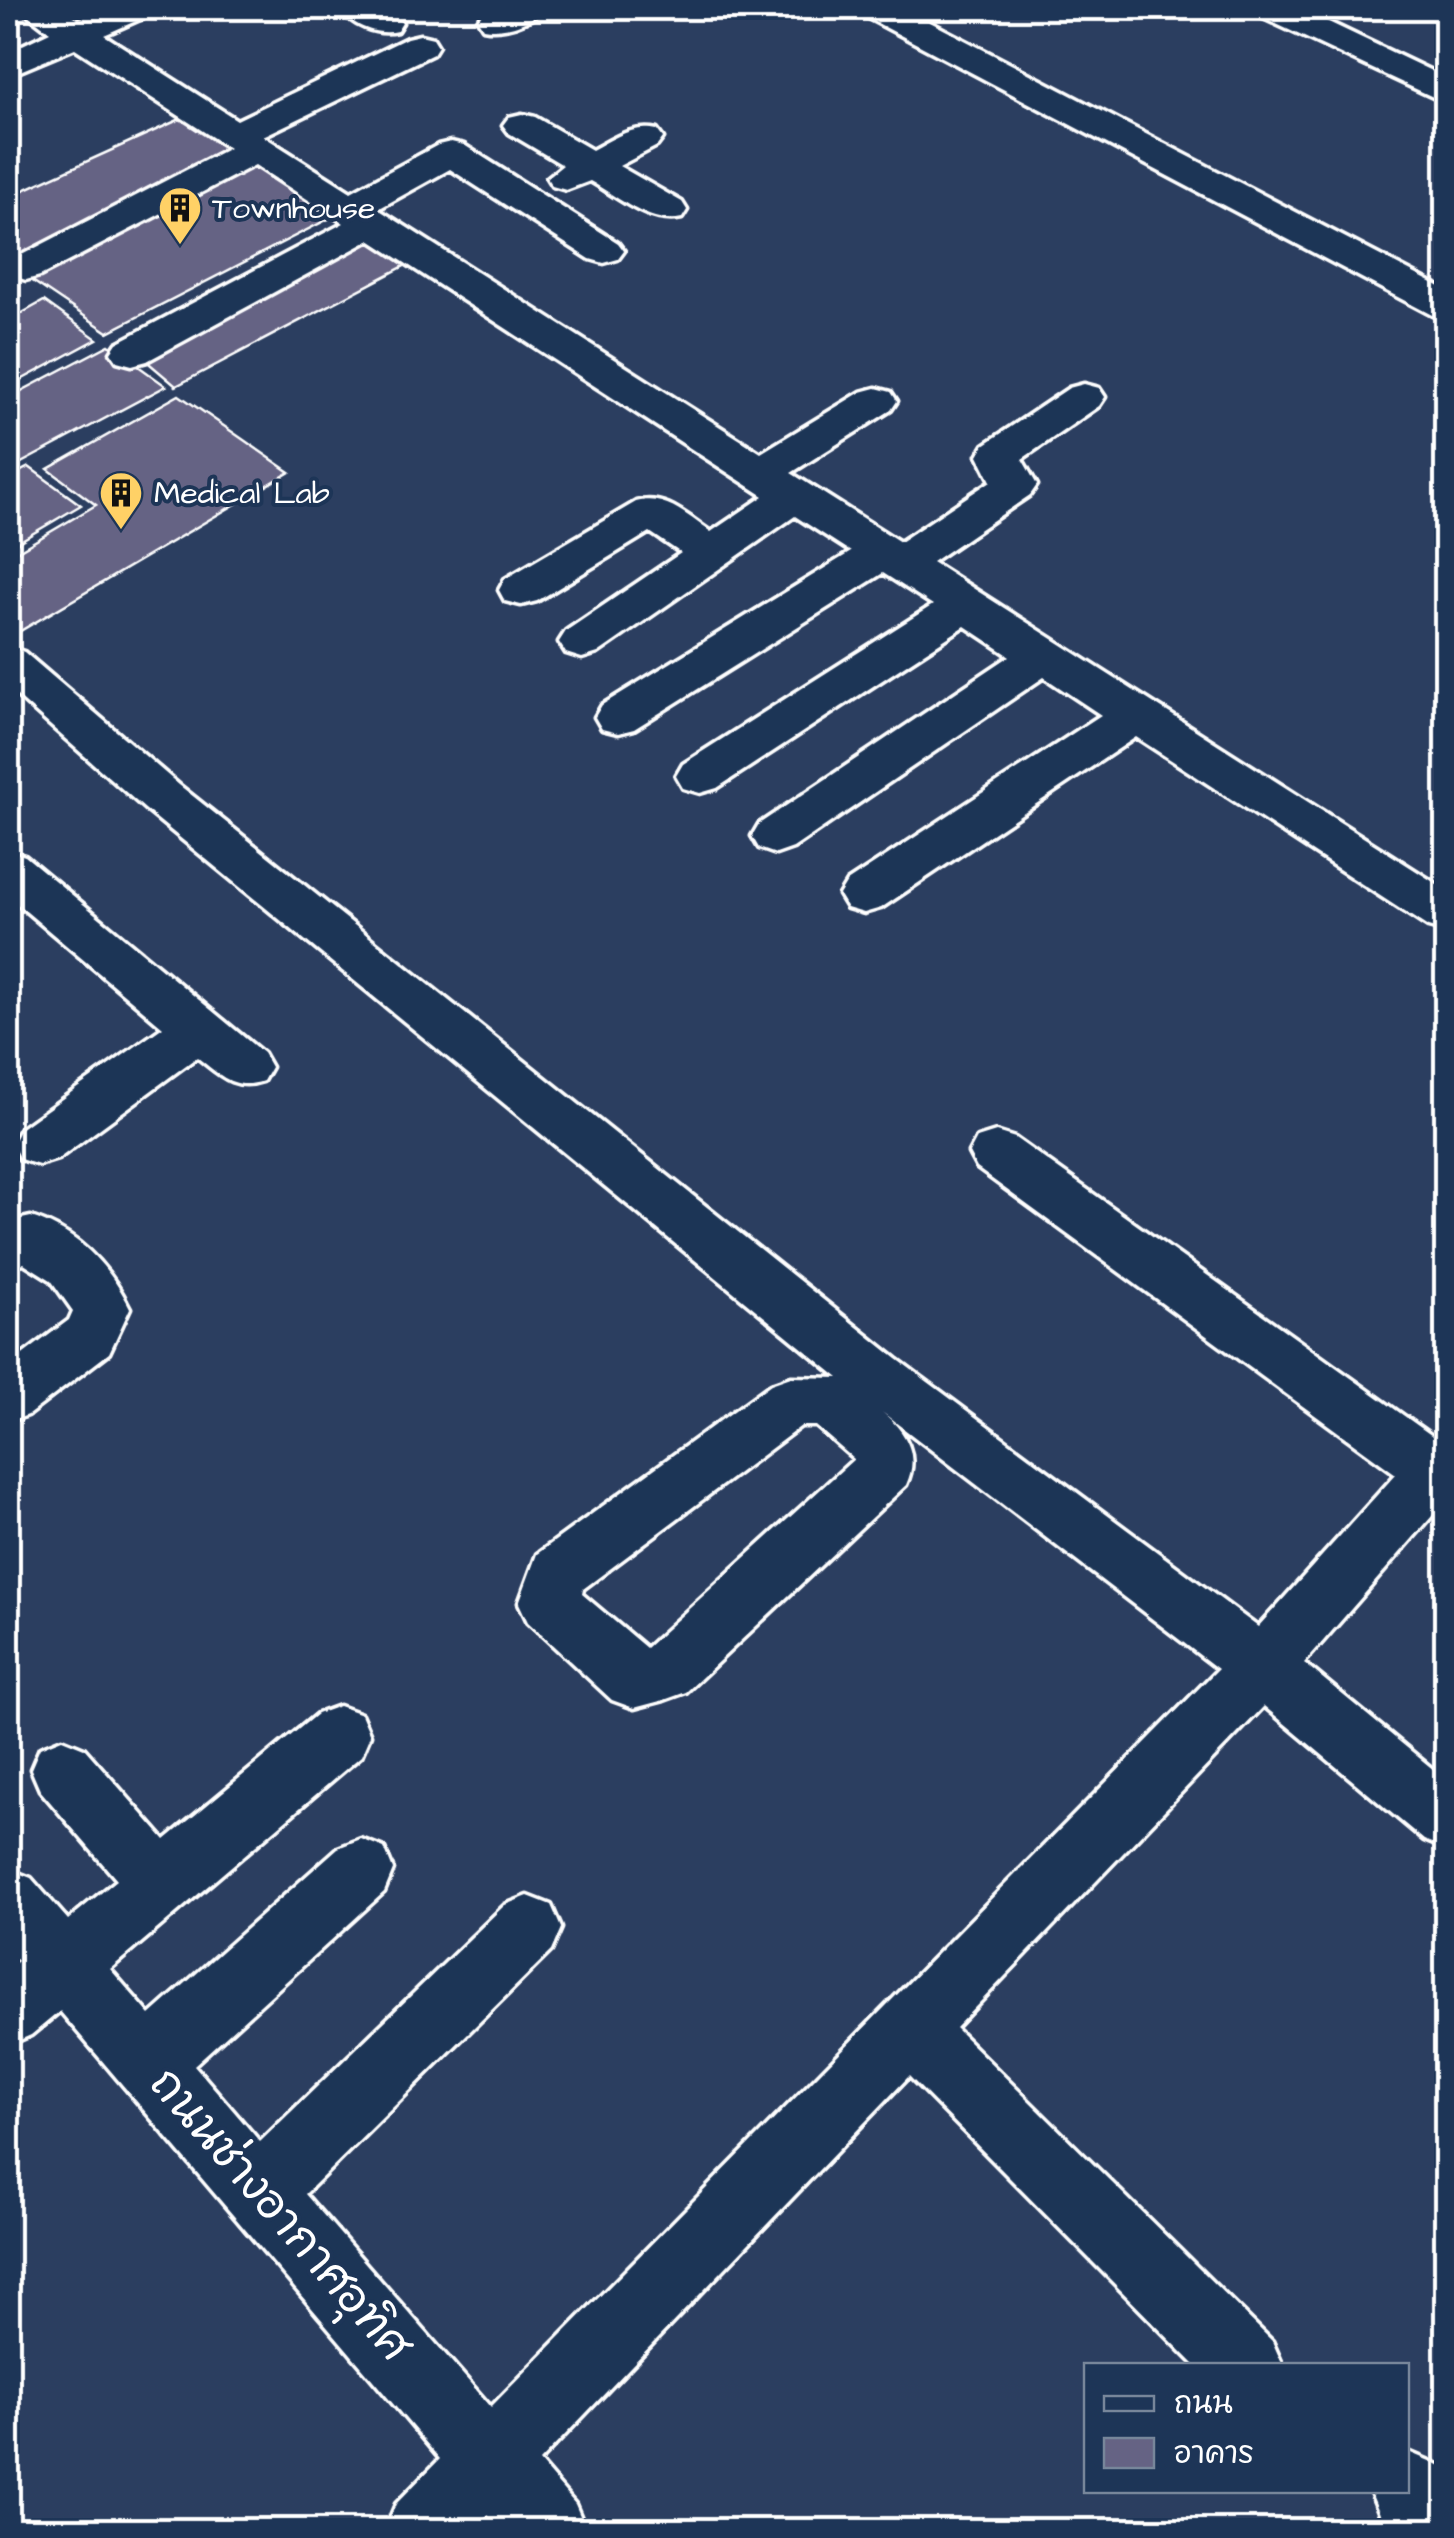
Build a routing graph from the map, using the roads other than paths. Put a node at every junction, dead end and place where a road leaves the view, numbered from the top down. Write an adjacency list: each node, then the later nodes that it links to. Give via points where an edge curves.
1 (37, 8): 5 (street)
2 (134, 8): 5 (street)
3 (1272, 8): 8 (street)
4 (898, 11): 18 (street)
5 (76, 32): 7 (street); 11 (street)
6 (420, 46): 11 (street)
7 (8, 65)
8 (1446, 92)
9 (522, 124): 12 (street)
10 (644, 138): 12 (street)
11 (246, 142): 15 (street); 17 (street)
12 (591, 165): 13 (street); 14 (street)
13 (524, 200): 15 (street, via 451,153); 16 (street)
14 (668, 210)
15 (362, 216): 19 (street); 22 (street)
16 (604, 252)
17 (26, 268)
18 (1446, 306)
19 (132, 352)
20 (1084, 397): 24 (street, via 998,455 1015,484)
21 (876, 401): 22 (street)
22 (778, 484): 23 (street); 24 (street)
23 (711, 553): 25 (street, via 651,512); 27 (street)
24 (892, 557): 26 (street); 31 (street)
25 (521, 590)
26 (966, 605): 28 (street); 32 (street)
27 (582, 642)
28 (1044, 654): 30 (street); 33 (street)
29 (8, 663): 42 (street)
30 (1136, 714): 35 (street); 36 (street)
31 (618, 717)
32 (700, 776)
33 (776, 836)
34 (12, 879): 37 (street)
35 (864, 896)
36 (1446, 914)
37 (200, 1028): 38 (street); 39 (street)
38 (245, 1066)
39 (39, 1144)
40 (996, 1153): 44 (street)
41 (8, 1244): 43 (street, via 31,1239 70,1264 102,1308 89,1336)
42 (852, 1389): 42 (street, via 791,1401 558,1573 550,1603 634,1680 664,1672 885,1467); 45 (street)
43 (8, 1398)
44 (1441, 1465): 45 (street)
45 (1262, 1666): 48 (street); 55 (street)
46 (339, 1736): 50 (street)
47 (62, 1769): 50 (street)
48 (1446, 1819)
49 (361, 1870): 56 (street)
50 (160, 1882): 53 (street)
51 (8, 1900): 53 (street, ถนนช่างอากาศอุทิศ)
52 (528, 1928): 57 (street)
53 (62, 1963): 54 (street); 56 (street, ถนนช่างอากาศอุทิศ)
54 (8, 2012)
55 (909, 2029): 58 (street); 59 (street)
56 (148, 2062): 57 (street, ถนนช่างอากาศอุทิศ)
57 (258, 2192): 59 (street, ถนนช่างอากาศอุทิศ)
58 (1244, 2363)
59 (489, 2460): 62 (street); 63 (street, ถนนช่างอากาศอุทิศ)
60 (1409, 2489): 61 (street)
61 (1446, 2505)
62 (422, 2530)
63 (549, 2530)

